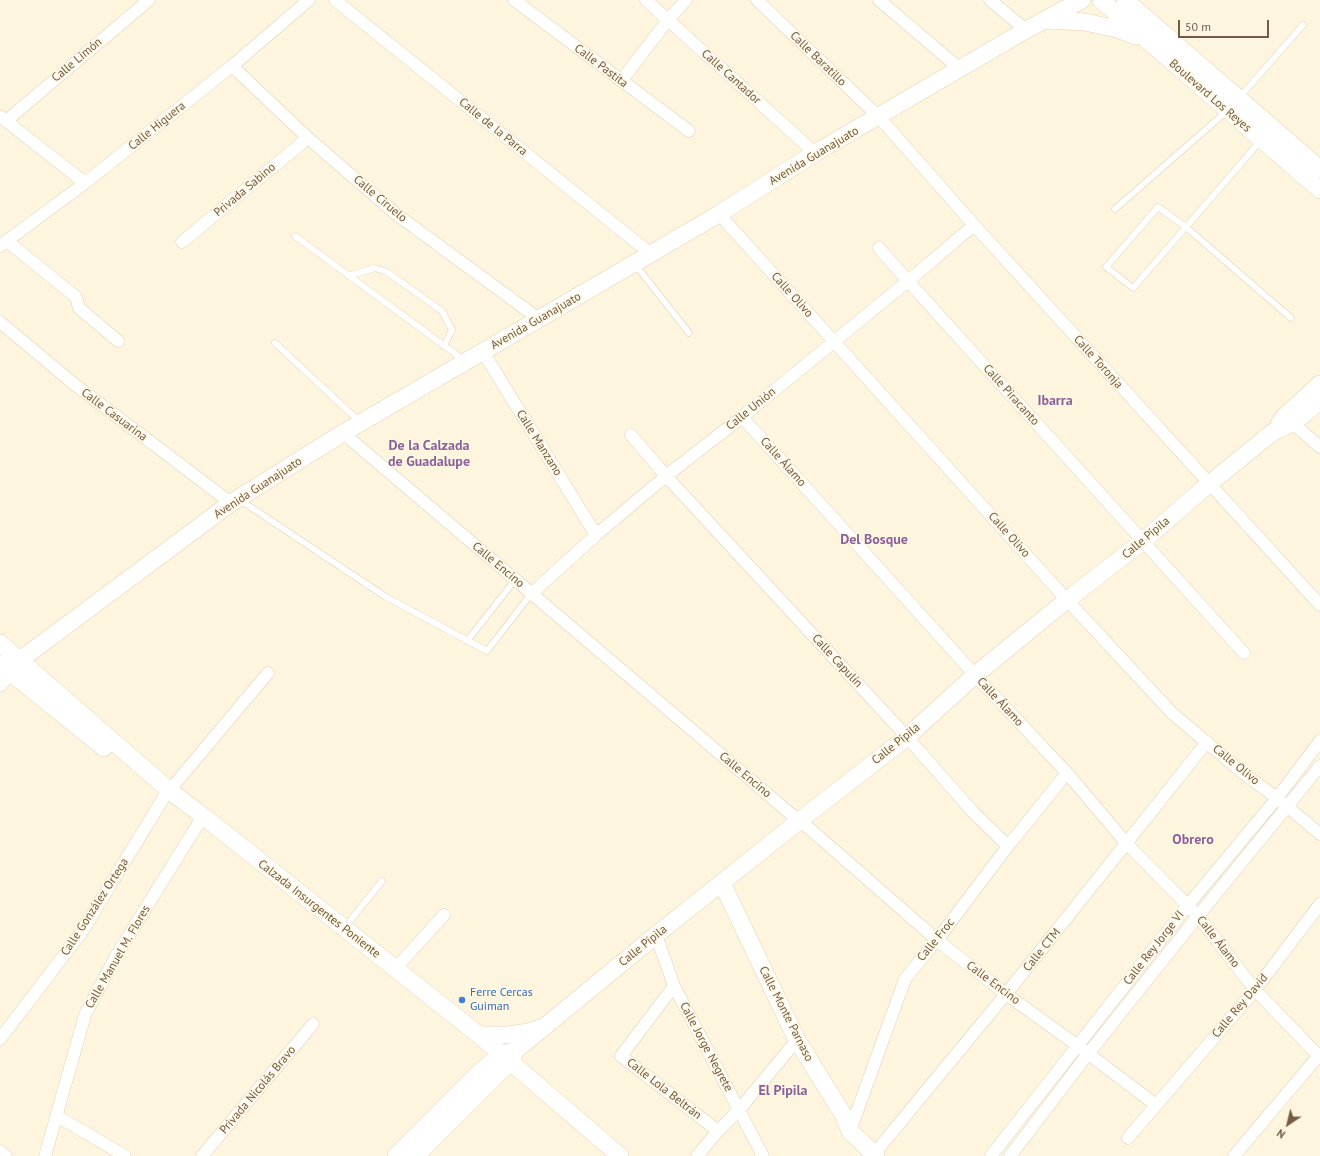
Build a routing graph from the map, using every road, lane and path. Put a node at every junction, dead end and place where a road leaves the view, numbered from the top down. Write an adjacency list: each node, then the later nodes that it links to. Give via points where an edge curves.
1 (149, 0): 23 (street, Calle Limón)
2 (309, 0): 18 (street, Calle Higuera)
3 (335, 0): 40 (street, Calle de la Parra)
4 (514, 0): 20 (street, Calle Pastita)
5 (646, 0): 13 (street, Calle Cantador)
6 (686, 0): 13 (street)
7 (757, 0): 22 (street, Calle Baratillo)
8 (879, 0): 19 (street)
9 (990, 0): 16 (street)
10 (1082, 0): 14 (street, Avenida Guanajuato)
11 (1101, 0): 17 (street, Boulevard Los Reyes)
12 (1124, 0): 21 (street, Boulevard Los Reyes)
13 (668, 20): 20 (street); 27 (street, Calle Cantador)
14 (1044, 20): 16 (street, Avenida Guanajuato); 17 (street, via 1100,24)
15 (1303, 25): 21 (lane)
16 (1026, 30): 19 (street, Avenida Guanajuato)
17 (1146, 39): 21 (street, Boulevard Los Reyes)
18 (232, 66): 25 (street, Calle Ciruelo); 30 (street, Calle Higuera)
19 (960, 69): 22 (street, Avenida Guanajuato)
20 (621, 81): 24 (street, Calle Pastita)
21 (1233, 105): 26 (street, Boulevard Los Reyes); 28 (street, Boulevard Los Reyes); 32 (lane)
22 (879, 117): 27 (street, Avenida Guanajuato); 34 (street, Calle Toronja)
23 (3, 119): 30 (street)
24 (689, 131)
25 (308, 138): 37 (street, Privada Sabino); 45 (street, Calle Ciruelo, via 396,214)
26 (1261, 140): 28 (street, Boulevard Los Reyes); 35 (lane)
27 (815, 153): 33 (street, Avenida Guanajuato)
28 (1293, 157): 29 (street, Boulevard Los Reyes); 31 (street, Boulevard Los Reyes)
29 (1320, 169)
30 (85, 183): 38 (street, Calle Higuera)
31 (1320, 190)
32 (1115, 210)
33 (719, 214): 40 (street, Avenida Guanajuato); 49 (street, Calle Olivo)
34 (974, 225): 43 (street, Calle Unión); 63 (street, Calle Toronja)
35 (1186, 227): 35 (lane, via 1158,207 1106,267 1133,288); 44 (lane)
36 (295, 236): 42 (lane)
37 (182, 242)
38 (3, 244): 48 (street, via 76,297 80,308)
39 (879, 248): 43 (street, Calle Piracanto)
40 (652, 254): 41 (street, Avenida Guanajuato)
41 (635, 264): 45 (street, Avenida Guanajuato); 47 (lane)
42 (348, 276): 51 (lane); 51 (lane, via 375,268 387,272 442,311 452,330)
43 (908, 281): 49 (street, Calle Unión); 66 (street, Calle Piracanto)
44 (1291, 318)
45 (539, 319): 52 (street, Avenida Guanajuato)
46 (0, 322): 64 (street, Calle Casuarina, via 74,384)
47 (689, 333)
48 (118, 341)
49 (834, 341): 56 (street, Calle Unión); 69 (street, Calle Olivo)
50 (275, 343): 58 (lane)
51 (444, 346): 53 (lane)
52 (482, 352): 53 (street, Avenida Guanajuato); 65 (street, Calle Manzano)
53 (465, 362): 58 (street, Avenida Guanajuato)
54 (1320, 384): 57 (street)
55 (1320, 401): 57 (street)
56 (742, 416): 62 (street, Calle Unión); 76 (street, Calle Álamo)
57 (1289, 420): 61 (street); 63 (street, Calle Pípila)
58 (361, 423): 59 (street, Avenida Guanajuato)
59 (342, 433): 64 (street, Avenida Guanajuato); 67 (street, Calle Encino)
60 (631, 435): 62 (street, Calle Capulín)
61 (1320, 447)
62 (666, 476): 65 (street, Calle Unión); 77 (street, Calle Capulín)
63 (1209, 484): 66 (street, Calle Pípila); 70 (street, Calle Toronja)
64 (235, 501): 71 (lane, via 386,597); 74 (street, Avenida Guanajuato)
65 (596, 535): 68 (street, Calle Unión)
66 (1143, 541): 69 (street, Calle Pípila); 73 (street, Calle Piracanto)
67 (515, 580): 68 (street, Calle Encino); 71 (lane)
68 (532, 594): 71 (lane, via 487,652); 85 (street, Calle Encino)
69 (1067, 600): 76 (street, Calle Pípila); 78 (street, Calle Olivo, via 1172,713)
70 (1320, 605)
71 (467, 641)
72 (0, 643): 74 (street, Calzada Insurgentes Poniente)
73 (1244, 653)
74 (7, 670): 82 (street, Calzada Insurgentes Poniente)
75 (268, 673): 82 (street, Calle González Ortega)
76 (975, 675): 77 (street, Calle Pípila); 81 (street, Calle Álamo)
77 (907, 737): 85 (street, Calle Pípila); 89 (street, Calle Capulín, via 972,812)
78 (1207, 742): 83 (street, Calle Olivo); 88 (street, Calle CTM)
79 (1320, 742): 83 (street, Calle Rey Jorge VI)
80 (1320, 766): 84 (street, Calle Rey Jorge VI)
81 (1067, 773): 88 (street, Calle Álamo); 89 (street, Calle Froc)
82 (167, 794): 86 (street, Calzada Insurgentes Poniente); 107 (street, Calle González Ortega, via 81,933)
83 (1277, 798): 84 (street, Calle Olivo); 93 (street, Calle Rey Jorge VI)
84 (1288, 807): 87 (street, Calle Olivo); 95 (street, Calle Rey Jorge VI)
85 (799, 820): 91 (street, Calle Pípila); 98 (street, Calle Encino)
86 (201, 821): 96 (street, Calzada Insurgentes Poniente); 103 (street, Calzada Insurgentes Poniente); 115 (street, Calle Manuel M. Flores, via 116,956 85,1015)
87 (1320, 834)
88 (1127, 844): 93 (street, Calle Álamo); 102 (street, Calle CTM)
89 (1008, 846): 98 (street, Calle Froc)
90 (382, 881): 96 (lane)
91 (722, 883): 97 (street, Calle Pípila); 108 (street, Calle Monte Parnaso)
92 (1320, 904): 101 (street, Calle Rey David)
93 (1188, 905): 95 (street, Calle Álamo); 109 (street, Calle Rey Jorge VI)
94 (444, 915): 99 (street)
95 (1198, 916): 101 (street, Calle Álamo); 110 (street, Calle Rey Jorge VI)
96 (344, 928): 99 (street, Calzada Insurgentes Poniente)
97 (656, 935): 100 (street, Calle Jorge Negrete); 105 (street, Calle Pípila)
98 (937, 940): 102 (street, Calle Encino); 117 (street, Calle Froc, via 905,979)
99 (395, 969): 103 (street, Calzada Insurgentes Poniente)
100 (674, 986): 114 (street, Calle Jorge Negrete); 116 (street, Calle Lola Beltrán, via 621,1056)
101 (1255, 990): 111 (street, Calle Álamo); 113 (street, Calle Rey David)
102 (1006, 994): 109 (street, Calle Encino); 121 (street, Calle CTM)
103 (445, 1016): 106 (street, Calzada Insurgentes Poniente); 112 (street, Calzada Insurgentes Poniente)
104 (313, 1024): 125 (street, Privada Nicolás Bravo)
105 (544, 1027): 106 (street, via 520,1034); 112 (street, Calle Pípila)
106 (479, 1035): 112 (street, Calzada Insurgentes Poniente)
107 (0, 1039)
108 (797, 1040): 114 (street); 117 (street, Calle Monte Parnaso, via 844,1116)
109 (1078, 1046): 110 (street, Calle Encino); 131 (street, Calle Rey Jorge VI)
110 (1088, 1054): 113 (street, Calle Encino); 132 (street, Calle Rey Jorge VI)
111 (1319, 1056): 133 (street)
112 (504, 1059): 119 (street, Calzada Insurgentes Poniente); 126 (street, Calle Pípila); 127 (street, Calle Pípila)
113 (1156, 1104): 118 (street, Calle Rey David)
114 (739, 1110): 116 (street); 130 (street, Calle Jorge Negrete)
115 (57, 1116): 123 (street, Calle Manuel M. Flores); 124 (street)
116 (718, 1131): 129 (street)
117 (850, 1131): 121 (street, Calle Monte Parnaso)
118 (1128, 1138)
119 (599, 1148): 128 (street, Calzada Insurgentes Poniente)
120 (0, 1151): 122 (street)
121 (875, 1155)
122 (6, 1156)
123 (46, 1156)
124 (126, 1156)
125 (202, 1156)
126 (396, 1156)
127 (416, 1156)
128 (620, 1156)
129 (697, 1156)
130 (763, 1156)
131 (991, 1156)
132 (1010, 1156)
133 (1234, 1156)

